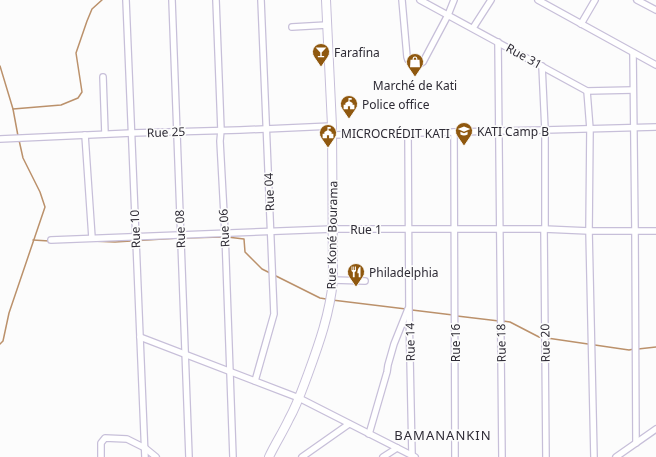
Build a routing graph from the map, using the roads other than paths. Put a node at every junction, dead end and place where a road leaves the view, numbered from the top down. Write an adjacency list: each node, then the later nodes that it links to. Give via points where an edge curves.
1 (126, 0): 36 (street, Rue 10)
2 (172, 0): 33 (street, Rue 08)
3 (216, 0): 31 (street, Rue 06)
4 (262, 0): 29 (street, Rue 04)
5 (326, 0): 16 (highway, Rue Koné Bourama)
6 (402, 0): 14 (street, via 407,59 420,64)
7 (420, 0): 14 (street, Rue 31)
8 (454, 0): 14 (street)
9 (491, 0): 18 (street)
10 (538, 0): 15 (street)
11 (595, 0): 15 (street)
12 (637, 0): 13 (street)
13 (656, 10)
14 (448, 15): 18 (street, Rue 31)
15 (581, 24): 20 (street)
16 (327, 26): 17 (street); 26 (highway, Rue Koné Bourama)
17 (292, 27)
18 (473, 28): 19 (street, Rue 31)
19 (498, 42): 22 (street, Rue 31); 34 (street, Rue 18)
20 (632, 53): 21 (street); 24 (street)
21 (656, 65)
22 (542, 66): 25 (street, Rue 31); 32 (street, Rue 20)
23 (103, 77): 38 (street)
24 (633, 90): 25 (street, Rue 31); 27 (street)
25 (588, 91): 30 (street)
26 (332, 126): 29 (street, Rue 25); 40 (highway, Rue Koné Bourama)
27 (633, 127): 28 (street); 30 (street); 49 (street)
28 (656, 127)
29 (267, 128): 31 (street, Rue 25); 47 (street, Rue 04)
30 (590, 129): 32 (street); 48 (street)
31 (221, 130): 33 (street, Rue 25); 51 (street, Rue 06)
32 (546, 130): 34 (street); 45 (street, Rue 20)
33 (177, 131): 36 (street, Rue 25); 52 (street, Rue 08)
34 (499, 131): 35 (street); 44 (street, Rue 18)
35 (454, 132): 37 (street); 46 (street, Rue 16)
36 (132, 133): 38 (street, Rue 25); 53 (street, Rue 10)
37 (408, 133): 40 (street); 43 (street, Rue 14)
38 (105, 134): 39 (street, Rue 25)
39 (85, 135): 41 (street, Rue 25); 54 (street)
40 (332, 135): 42 (highway, Rue Koné Bourama)
41 (0, 139)
42 (333, 229): 43 (street, Rue 1); 47 (street, Rue 1); 56 (highway, Rue Koné Bourama)
43 (409, 229): 46 (street, Rue 1); 58 (street, Rue 14)
44 (499, 229): 45 (street, Rue 1); 46 (street, Rue 1); 80 (street, Rue 18)
45 (544, 229): 48 (street, Rue 1); 81 (street, Rue 20)
46 (454, 230): 79 (street, Rue 16)
47 (271, 231): 51 (street, Rue 1); 62 (street, Rue 04, via 274,314)
48 (589, 231): 49 (street, Rue 1); 82 (street)
49 (635, 231): 50 (street, Rue 1); 67 (street)
50 (656, 231)
51 (225, 233): 52 (street, Rue 1); 61 (street, Rue 06)
52 (181, 235): 53 (street, Rue 1); 60 (street, Rue 08)
53 (136, 236): 54 (street, Rue 1); 59 (street, Rue 10)
54 (92, 238): 55 (street, Rue 1)
55 (51, 240)
56 (333, 280): 57 (street); 63 (highway, Rue Koné Bourama, via 326,321)
57 (365, 281)
58 (409, 307): 66 (street, via 394,344); 70 (street, Rue 14)
59 (140, 337): 60 (street); 68 (street, Rue 10)
60 (185, 355): 61 (street); 74 (street, Rue 08)
61 (230, 372): 62 (street); 75 (street, Rue 06)
62 (254, 381): 63 (street)
63 (299, 398): 64 (street); 76 (highway, Rue Koné Bourama)
64 (349, 424): 66 (street); 77 (street)
65 (656, 429): 67 (street)
66 (369, 434): 69 (street)
67 (636, 443): 83 (street)
68 (145, 448): 71 (street, via 127,439 105,438 101,443); 72 (street, Rue 10); 73 (street)
69 (397, 448): 70 (street); 78 (street)
70 (414, 456)
71 (101, 457)
72 (145, 457)
73 (156, 457)
74 (189, 457)
75 (233, 457)
76 (269, 457)
77 (302, 457)
78 (383, 457)
79 (455, 457)
80 (502, 457)
81 (546, 457)
82 (594, 457)
83 (616, 457)

